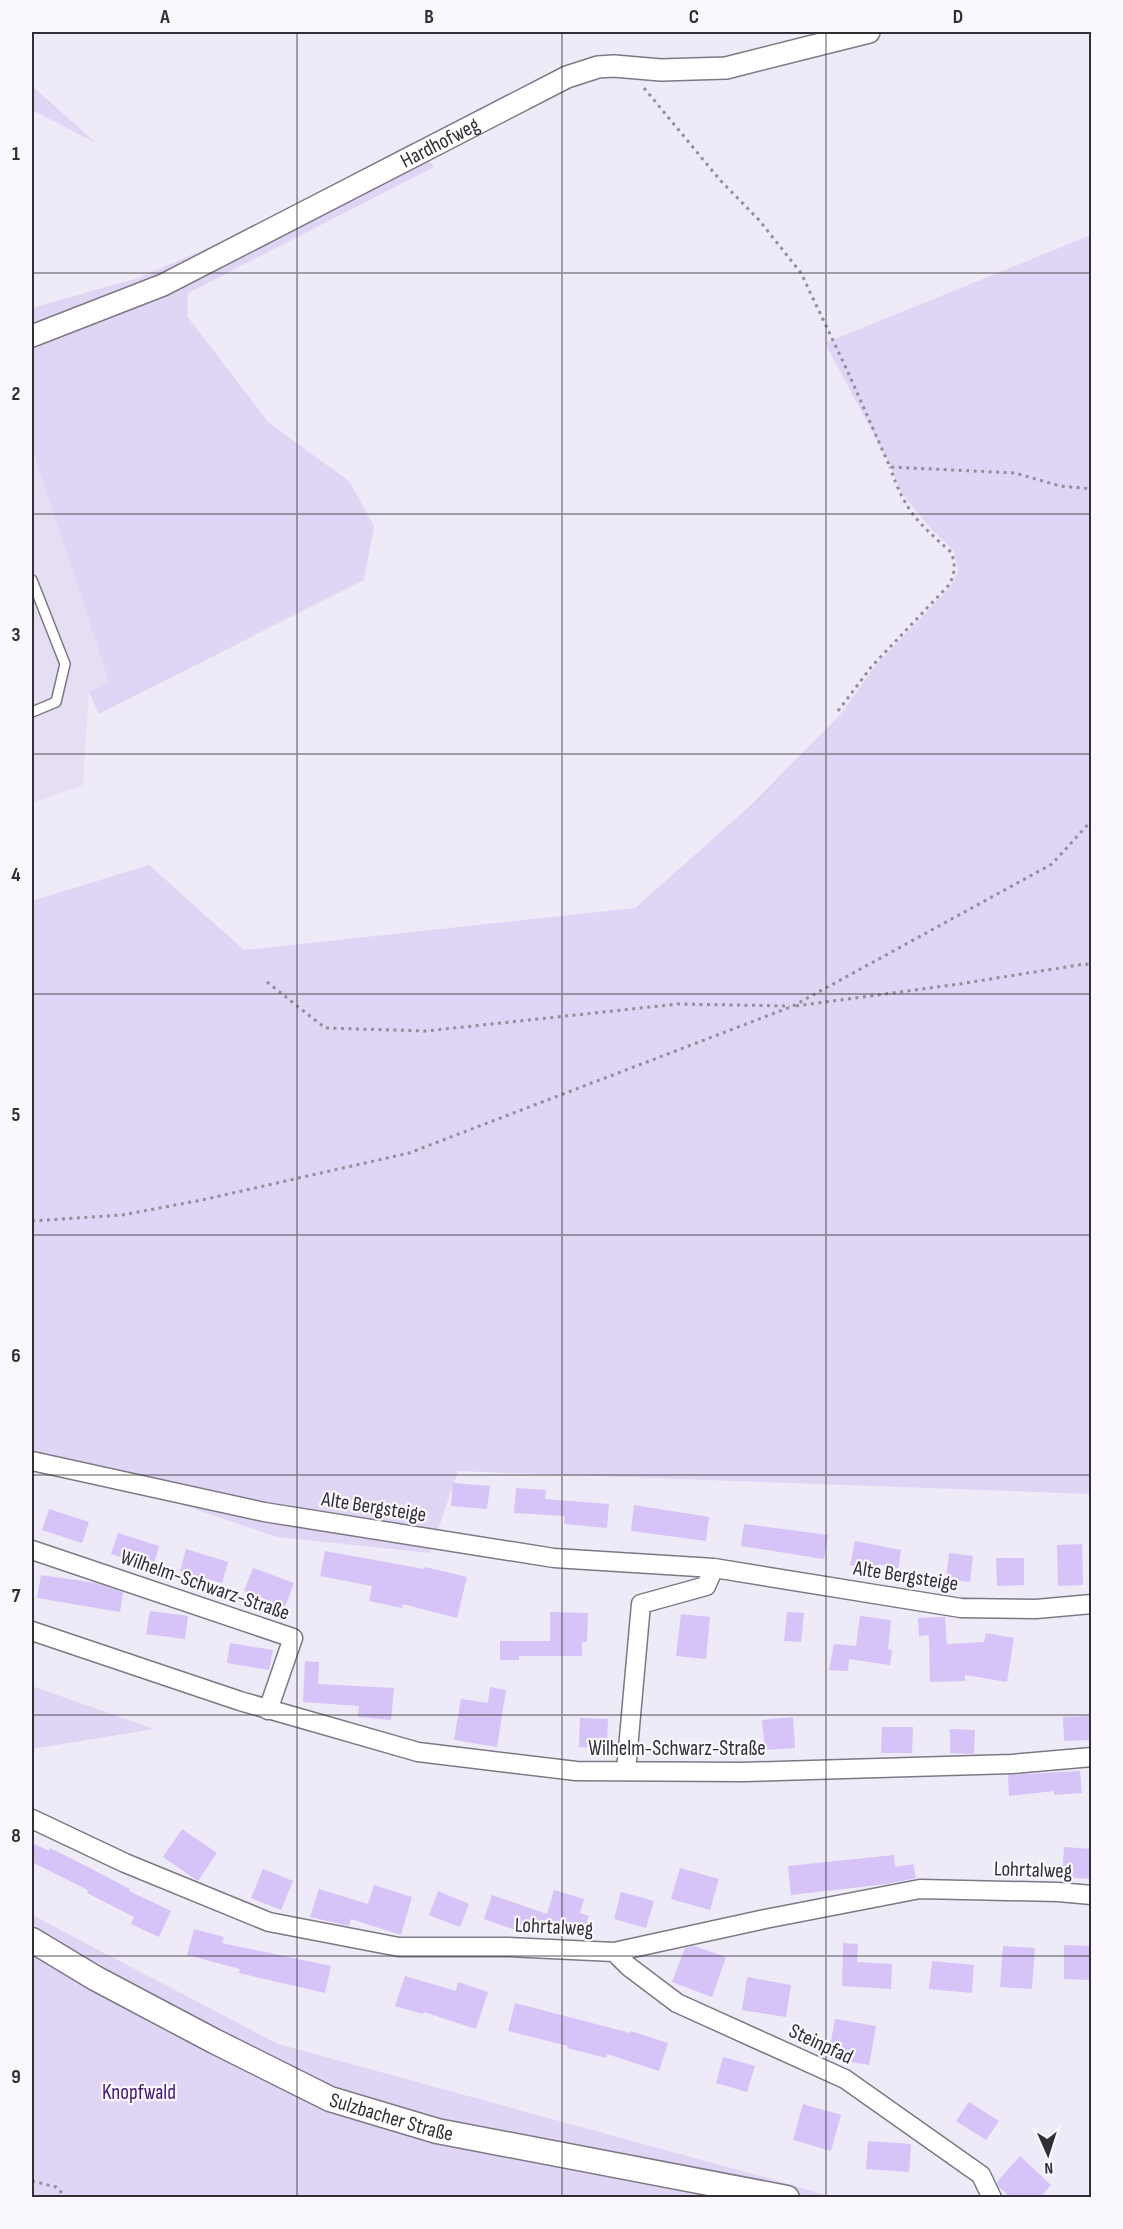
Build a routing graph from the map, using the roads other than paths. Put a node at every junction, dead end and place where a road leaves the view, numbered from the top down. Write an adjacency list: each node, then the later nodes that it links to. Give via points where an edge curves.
1 (869, 32): 2 (street, Hardhofweg, via 726,69 614,66 567,77 163,285)
2 (32, 336)
3 (32, 579): 4 (lane, via 65,664 56,702)
4 (32, 712)
5 (32, 1461): 7 (street, Alte Bergsteige, via 264,1512 543,1557)
6 (32, 1550): 10 (street, Wilhelm-Schwarz-Straße, via 292,1638)
7 (714, 1568): 8 (street, Alte Bergsteige, via 961,1608 1036,1609); 12 (street, via 706,1586 641,1604)
8 (1092, 1604)
9 (32, 1630): 10 (street, Wilhelm-Schwarz-Straße)
10 (268, 1710): 12 (street, Wilhelm-Schwarz-Straße, via 418,1752 576,1771)
11 (1092, 1757): 12 (street, Wilhelm-Schwarz-Straße, via 988,1765)
12 (626, 1771)
13 (32, 1819): 16 (street, Lohrtalweg, via 124,1863 269,1922 399,1947)
14 (1092, 1895): 16 (street, Lohrtalweg, via 920,1889)
15 (32, 1940): 17 (main road, Sulzbacher Straße, via 154,2010 330,2099 437,2131)
16 (614, 1952): 18 (street, Steinpfad, via 677,2004 845,2079 981,2175)
17 (787, 2198)
18 (992, 2198)

